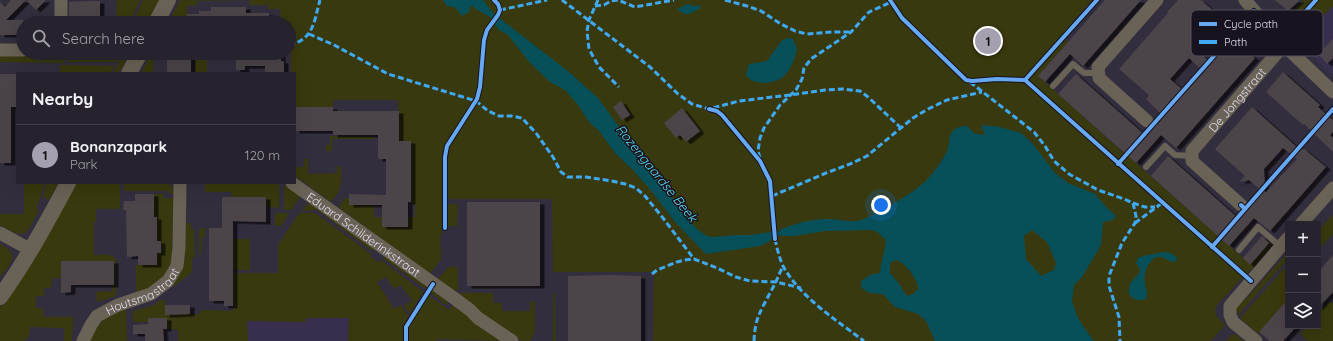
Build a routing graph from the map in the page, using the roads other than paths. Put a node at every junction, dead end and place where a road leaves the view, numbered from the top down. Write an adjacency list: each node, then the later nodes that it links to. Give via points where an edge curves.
1 (61, 0): 6 (street)
2 (168, 0): 7 (street)
3 (1158, 0): 14 (street, via 1098,67)
4 (1245, 0): 5 (street)
5 (1254, 10)
6 (61, 16)
7 (160, 16)
8 (0, 50): 9 (street)
9 (16, 50)
10 (1274, 56): 18 (street, De Jongstraat, via 1192,151)
11 (1296, 56): 16 (street)
12 (136, 60): 13 (street)
13 (129, 72)
14 (1098, 73): 15 (lane, via 1084,73 1073,64); 17 (street, via 1098,78)
15 (1053, 86)
16 (1333, 92)
17 (1147, 121)
18 (1192, 156): 19 (lane, via 1175,155 1165,146); 24 (street, via 1192,161)
19 (1146, 167)
20 (67, 184): 28 (street)
21 (180, 184): 31 (street, Houtsmastraat, via 177,266 168,281 151,294 118,305 97,316 90,325)
22 (293, 184): 32 (street, Eduard Schilderinkstraat)
23 (1330, 196): 25 (street)
24 (1241, 205)
25 (1304, 221)
26 (0, 233): 28 (street)
27 (1284, 243): 29 (lane, via 1258,227); 33 (street, via 1230,306 1233,322)
28 (31, 250): 30 (street)
29 (1238, 250)
30 (0, 297)
31 (84, 341)
32 (512, 341)
33 (1256, 341)

